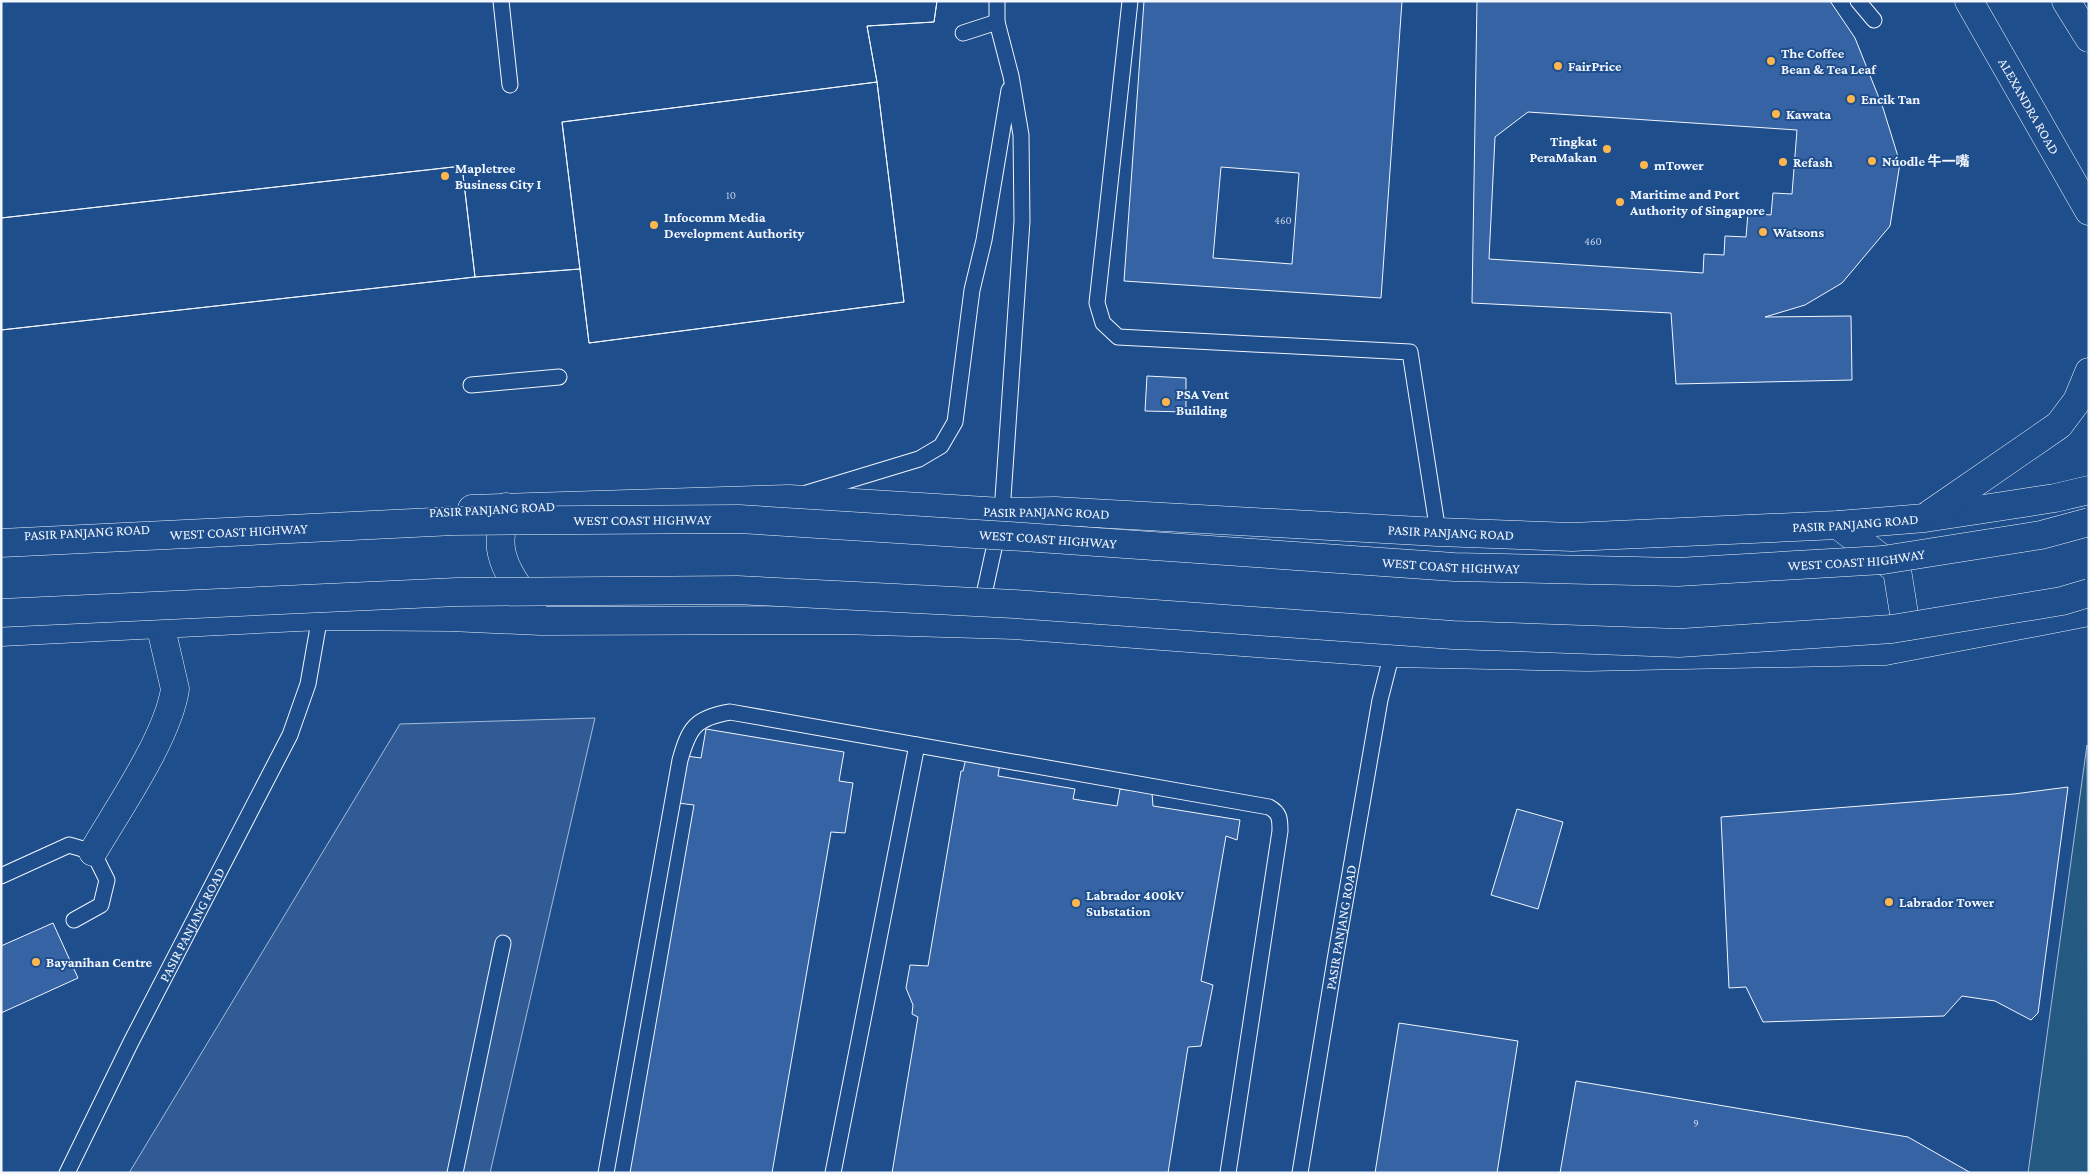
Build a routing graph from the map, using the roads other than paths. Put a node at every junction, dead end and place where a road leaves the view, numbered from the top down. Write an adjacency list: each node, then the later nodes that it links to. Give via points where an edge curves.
1 (501, 1): 12 (lane)
2 (997, 1): 8 (lane)
3 (1130, 1): 24 (lane, via 1097,303 1102,323 1118,337 1410,352)
4 (1858, 1): 7 (lane)
5 (1969, 1): 13 (main road, ALEXANDRA ROAD)
6 (2066, 1): 10 (main road)
7 (1874, 20)
8 (997, 22): 9 (lane); 11 (lane)
9 (963, 33)
10 (2089, 38)
11 (1011, 76): 18 (lane, via 984,240 972,290 955,422 941,446 919,459); 20 (lane, via 1021,135 1022,221)
12 (510, 85)
13 (2088, 212)
14 (2089, 372): 21 (main road, via 2077,402 2059,426)
15 (559, 377): 16 (lane)
16 (471, 385)
17 (2089, 490): 21 (main road, PASIR PANJANG ROAD)
18 (789, 499): 19 (main road, PASIR PANJANG ROAD); 20 (main road, PASIR PANJANG ROAD)
19 (506, 507): 25 (main road, PASIR PANJANG ROAD); 31 (main road, via 502,554 513,580)
20 (1002, 512): 24 (main road, PASIR PANJANG ROAD, via 1056,510); 33 (lane)
21 (1925, 518): 23 (main road, PASIR PANJANG ROAD)
22 (2089, 522): 26 (main road, WEST COAST HIGHWAY, bridge, via 2041,535 1883,560 1678,572 1454,566 739,519 454,521)
23 (1838, 525): 24 (main road, PASIR PANJANG ROAD, via 1572,537); 35 (main road, via 1897,570)
24 (1438, 532)
25 (1, 537)
26 (1, 543)
27 (2089, 593): 29 (main road, bridge, via 2062,601 1892,629 1679,643 1454,635 1014,604 737,590 457,592)
28 (2089, 612): 35 (main road)
29 (1, 613)
30 (320, 616): 31 (main road); 32 (main road); 42 (lane, PASIR PANJANG ROAD, via 308,684 290,736 131,1042)
31 (541, 621): 33 (main road, via 839,620)
32 (160, 624): 34 (main road); 38 (main road, via 174,689 173,699 145,763)
33 (978, 624): 36 (main road)
34 (1, 632)
35 (1909, 645): 36 (main road, via 1885,651 1587,657)
36 (1392, 653): 47 (lane, PASIR PANJANG ROAD, via 1380,700)
37 (917, 745): 44 (lane, via 730,712 698,723 686,736); 45 (lane); 46 (lane, via 1269,807 1276,811 1280,831)
38 (93, 852): 39 (lane, via 69,844); 40 (lane, via 107,880 100,905)
39 (1, 876)
40 (74, 920)
41 (503, 943): 43 (lane)
42 (68, 1173)
43 (455, 1173)
44 (606, 1173)
45 (833, 1173)
46 (1228, 1173)
47 (1300, 1173)

